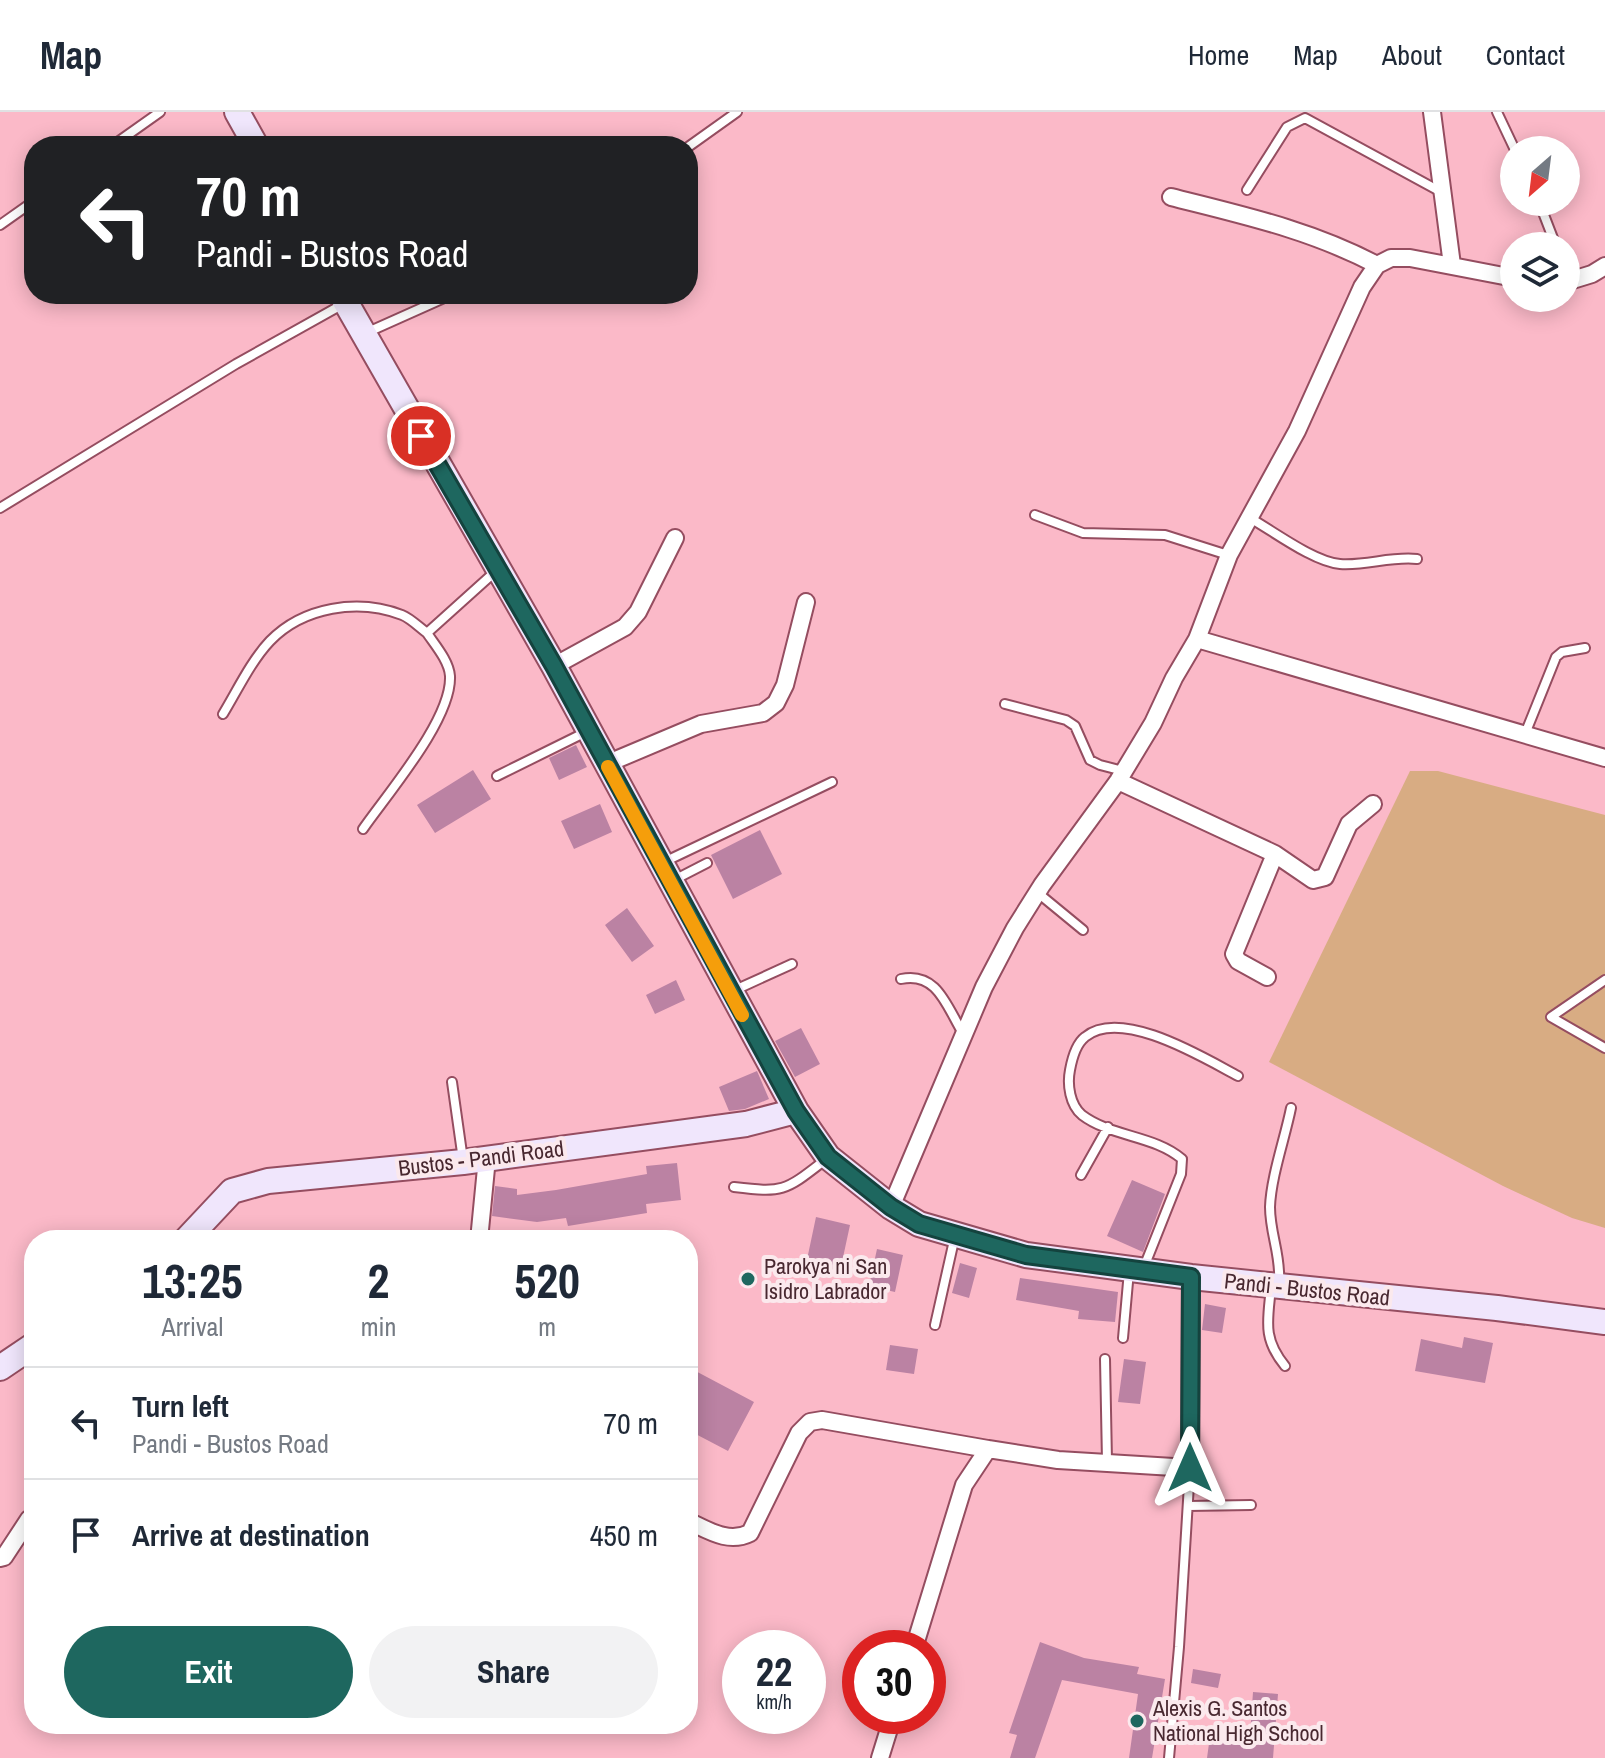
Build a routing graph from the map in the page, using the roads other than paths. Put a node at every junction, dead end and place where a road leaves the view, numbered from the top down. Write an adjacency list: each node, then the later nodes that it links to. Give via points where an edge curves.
1 (160, 112): 6 (lane)
2 (237, 112): 7 (main road)
3 (737, 112): 9 (lane)
4 (1432, 112): 11 (street)
5 (1497, 112): 8 (lane)
6 (126, 136)
7 (250, 136)
8 (1508, 136)
9 (698, 140)
10 (1247, 190): 11 (lane, via 1287,127 1305,118)
11 (1444, 193): 16 (street)
12 (1171, 197): 15 (street, via 1290,227)
13 (24, 208): 14 (lane)
14 (0, 225)
15 (1377, 265): 16 (street, via 1391,258); 26 (street)
16 (1452, 265): 18 (street)
17 (1605, 266): 19 (street)
18 (1500, 275)
19 (1580, 277)
20 (333, 304): 24 (lane)
21 (346, 304): 23 (main road, Pandi - Bustos Road)
22 (430, 304): 23 (lane)
23 (363, 334): 30 (main road, Pandi - Bustos Road)
24 (0, 508)
25 (1035, 515): 28 (lane, via 1083,533 1165,535)
26 (1249, 517): 28 (street); 29 (lane, via 1335,564)
27 (675, 538): 35 (street, via 625,627)
28 (1229, 555): 33 (street)
29 (1417, 559)
30 (497, 569): 32 (lane); 35 (main road, Pandi - Bustos Road)
31 (806, 602): 41 (street, via 776,703 763,713 701,724)
32 (427, 633): 37 (lane, via 404,615 346,606 326,609 270,641); 46 (lane, via 450,674 447,703)
33 (1197, 639): 39 (street); 43 (street)
34 (1585, 648): 39 (lane, via 1556,657)
35 (554, 666): 38 (main road, Pandi - Bustos Road)
36 (1005, 704): 43 (lane, via 1066,720 1075,726 1090,760)
37 (223, 714)
38 (588, 731): 41 (main road, Pandi - Bustos Road); 42 (lane)
39 (1525, 734): 40 (street)
40 (1605, 758)
41 (606, 764): 49 (main road, Pandi - Bustos Road)
42 (497, 776)
43 (1121, 776): 47 (street); 50 (street)
44 (832, 782): 49 (lane)
45 (1373, 804): 47 (street, via 1349,824 1325,877 1313,880)
46 (363, 829)
47 (1275, 854): 53 (street, via 1234,954)
48 (707, 863): 49 (lane)
49 (665, 873): 56 (main road, Pandi - Bustos Road)
50 (1037, 892): 51 (lane); 57 (street, via 984,987)
51 (1083, 930)
52 (792, 964): 56 (lane)
53 (1267, 977)
54 (901, 979): 57 (lane, via 915,976 933,986)
55 (1605, 980): 58 (lane, via 1551,1017)
56 (730, 992): 62 (main road, Pandi - Bustos Road)
57 (964, 1036): 68 (street)
58 (1605, 1048)
59 (1238, 1076): 63 (lane, via 1149,1032 1124,1028 1085,1037 1073,1055 1071,1098 1081,1114)
60 (452, 1082): 65 (lane)
61 (1291, 1108): 74 (lane, via 1270,1204 1281,1263)
62 (796, 1111): 64 (main road, Pandi - Bustos Road); 65 (main road, Bustos - Pandi Road, via 746,1124)
63 (1108, 1127): 66 (lane); 72 (lane, via 1170,1148 1182,1159 1181,1174)
64 (828, 1157): 67 (lane, via 782,1190); 68 (main road, Pandi - Bustos Road)
65 (475, 1160): 69 (main road, Bustos - Pandi Road, via 268,1181 232,1191); 70 (street)
66 (1081, 1175)
67 (734, 1187)
68 (891, 1207): 71 (main road, Pandi - Bustos Road)
69 (195, 1230)
70 (478, 1230)
71 (955, 1236): 72 (main road, Pandi - Bustos Road, via 1026,1255); 76 (lane)
72 (1136, 1270): 73 (main road, Pandi - Bustos Road); 77 (lane)
73 (1191, 1277): 74 (main road, Pandi - Bustos Road); 84 (street)
74 (1275, 1286): 75 (main road, Pandi - Bustos Road); 80 (lane, via 1267,1333)
75 (1605, 1322)
76 (935, 1325)
77 (1123, 1338)
78 (24, 1352): 81 (main road)
79 (1105, 1359): 83 (lane)
80 (1285, 1366)
81 (0, 1368)
82 (988, 1449): 83 (street); 87 (street, via 810,1422 799,1433 750,1533 727,1538); 90 (street, via 964,1485)
83 (1107, 1461): 84 (street)
84 (1190, 1468): 86 (lane)
85 (1251, 1505): 86 (lane)
86 (1188, 1506): 93 (lane)
87 (698, 1525)
88 (24, 1527): 89 (street)
89 (0, 1558)
90 (920, 1630)
91 (887, 1734): 92 (street)
92 (880, 1758)
93 (1169, 1758)

